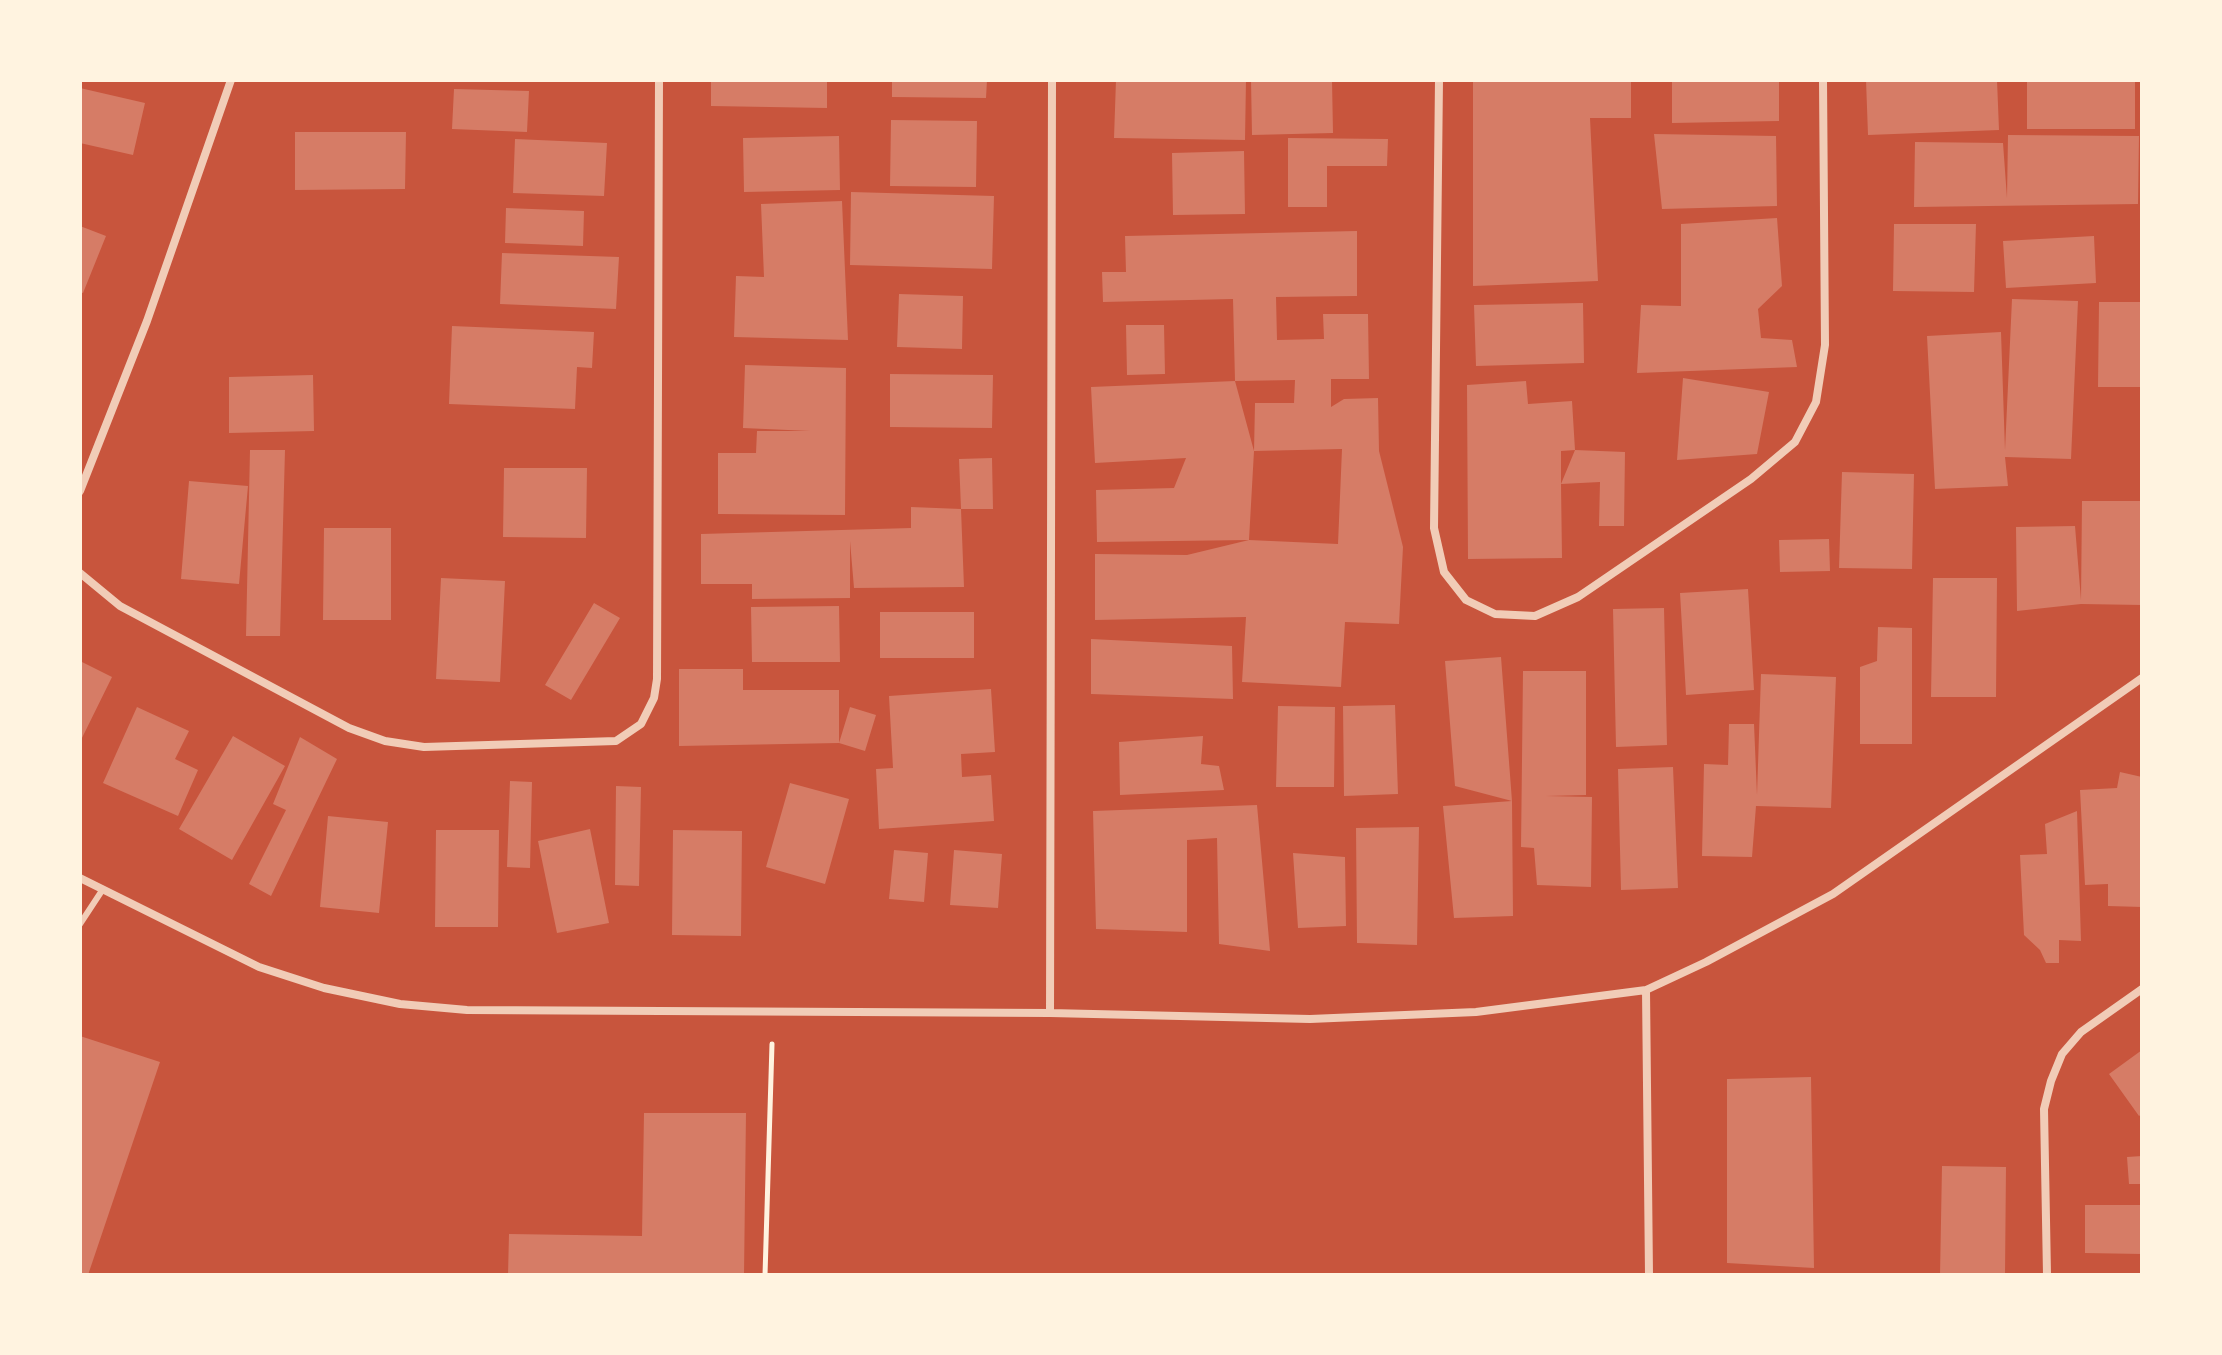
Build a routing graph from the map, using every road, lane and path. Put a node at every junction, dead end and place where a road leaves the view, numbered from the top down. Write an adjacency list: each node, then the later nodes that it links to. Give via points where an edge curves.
1 (231, 80): 6 (street, via 147,321)
2 (659, 80): 7 (street, via 657,679 641,724 616,741 424,747 385,741 349,728 120,606)
3 (1052, 80): 14 (street)
4 (1439, 80): 5 (street, via 1434,528 1444,572 1466,600 1495,614 1535,616 1578,597 1751,479 1795,442 1816,402 1825,345)
5 (1823, 80)
6 (80, 491)
7 (80, 573)
8 (2142, 678): 13 (street, via 1833,894)
9 (80, 878): 10 (street)
10 (103, 889): 11 (lane); 15 (street, via 259,967 400,1004 467,1010)
11 (80, 924)
12 (2142, 989): 18 (street, via 2081,1032 2062,1054 2051,1081 2044,1109)
13 (1646, 990): 14 (street, via 1476,1012 1310,1019); 17 (street)
14 (1050, 1013): 15 (street)
15 (773, 1014): 16 (path)
16 (765, 1275)
17 (1649, 1275)
18 (2047, 1275)

